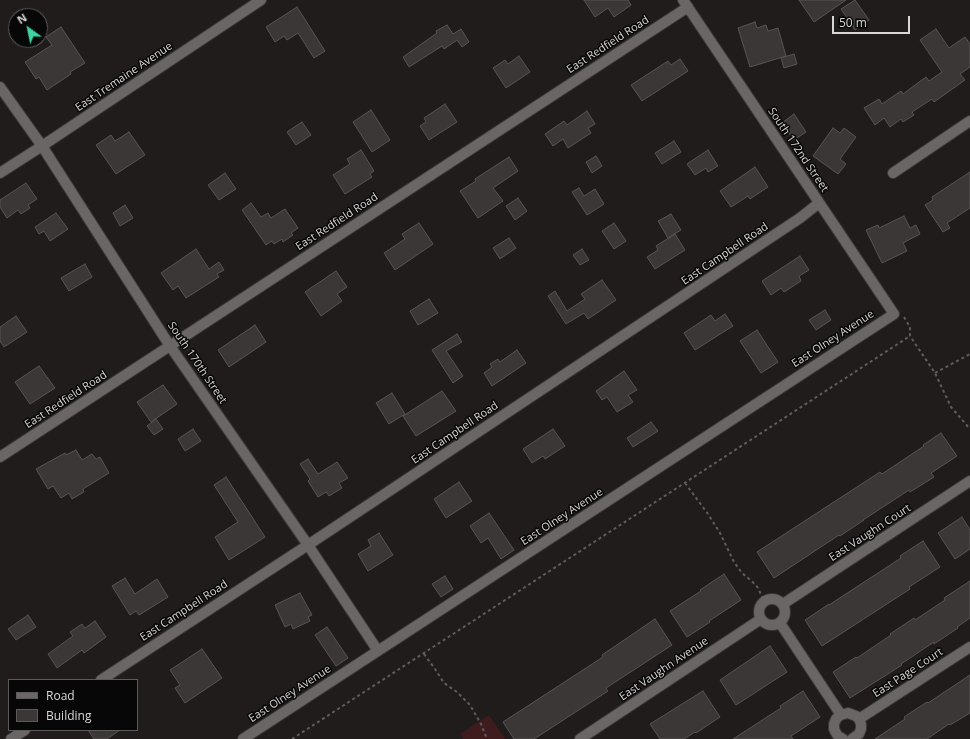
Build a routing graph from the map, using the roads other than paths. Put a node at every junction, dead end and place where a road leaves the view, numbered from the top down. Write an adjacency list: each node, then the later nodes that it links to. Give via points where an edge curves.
1 (261, 0): 5 (street, East Tremaine Avenue)
2 (685, 4): 8 (street, South 172nd Street); 10 (street, East Redfield Road)
3 (0, 87): 5 (street, South 170th Street)
4 (970, 120): 6 (street)
5 (42, 146): 7 (street, East Tremaine Avenue); 10 (street, South 170th Street)
6 (893, 172)
7 (0, 173)
8 (819, 203): 9 (street, South 172nd Street); 13 (street, East Campbell Road)
9 (894, 314): 18 (street, East Olney Avenue)
10 (170, 346): 11 (street, East Redfield Road); 13 (street, South 170th Street)
11 (0, 457)
12 (970, 481): 14 (street, East Vaughn Court)
13 (308, 545): 18 (street, South 170th Street); 19 (street, East Campbell Road)
14 (783, 604): 15 (street, via 774,599 764,601 759,609); 16 (street, via 786,610)
15 (761, 619): 16 (street, via 770,626); 27 (street, East Vaughn Avenue)
16 (780, 623): 20 (street)
17 (970, 647): 21 (street, East Page Court)
18 (378, 651): 26 (street, East Olney Avenue)
19 (103, 679)
20 (841, 715): 21 (street, via 851,713); 23 (street, via 834,724)
21 (859, 719): 24 (street, via 861,729)
22 (23, 731): 25 (street)
23 (836, 737)
24 (855, 738)
25 (11, 739)
26 (243, 739)
27 (580, 739)

